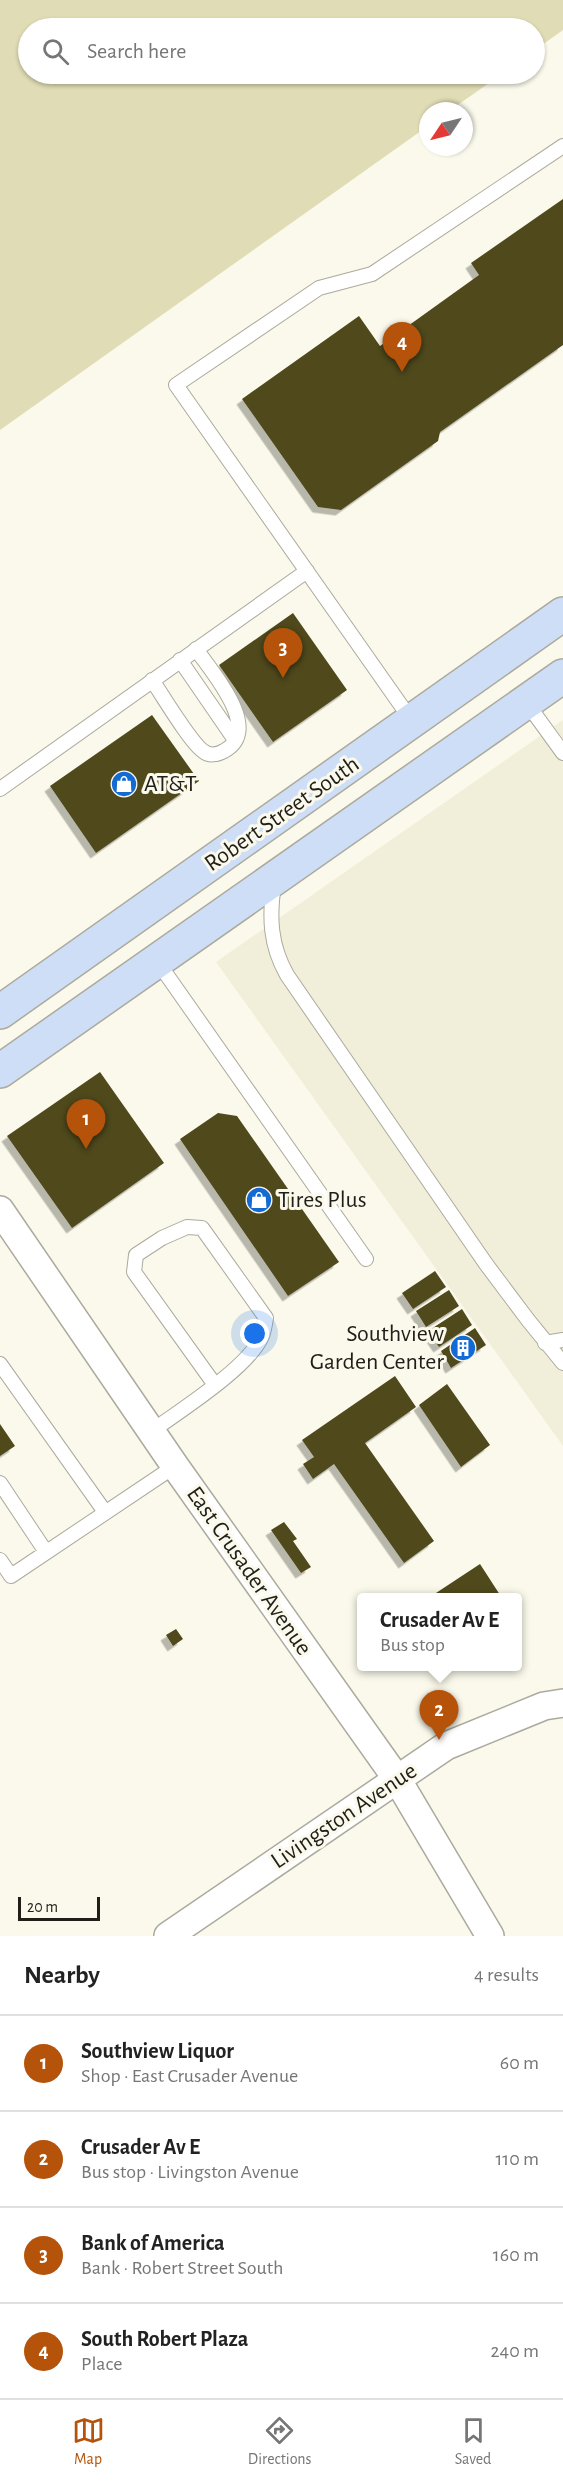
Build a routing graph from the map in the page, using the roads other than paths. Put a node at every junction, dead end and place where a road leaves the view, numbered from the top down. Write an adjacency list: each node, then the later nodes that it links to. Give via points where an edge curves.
1 (563, 146): 2 (lane, via 372,274 319,288 176,385)
2 (306, 571): 5 (lane); 10 (lane)
3 (563, 614): 4 (main road, Robert Street South)
4 (536, 633): 9 (main road, via 524,671); 10 (main road, Robert Street South)
5 (196, 649): 6 (lane); 11 (lane, via 236,709 239,725)
6 (180, 660): 8 (lane); 11 (lane)
7 (563, 676): 9 (main road, Robert Street South)
8 (152, 680): 11 (lane, via 201,751 215,755 227,750); 14 (lane)
9 (526, 702): 12 (lane); 13 (main road, Robert Street South)
10 (412, 722): 13 (main road, via 416,744); 17 (main road, Robert Street South)
11 (235, 740)
12 (563, 753)
13 (404, 788): 15 (main road, Robert Street South)
14 (0, 789)
15 (274, 879): 16 (main road, Robert Street South); 22 (lane, via 272,937 279,962 386,1121)
16 (157, 961): 18 (main road, Robert Street South); 20 (lane)
17 (0, 1012)
18 (0, 1071)
19 (0, 1210): 26 (street, East Crusader Avenue)
20 (366, 1259)
21 (563, 1340): 22 (lane)
22 (545, 1343): 23 (lane)
23 (563, 1363)
24 (0, 1364): 29 (lane)
25 (215, 1385): 25 (lane, via 237,1368 262,1337 266,1318 202,1228 187,1227 136,1255 134,1272); 26 (lane)
26 (152, 1431): 27 (street, East Crusader Avenue)
27 (175, 1466): 29 (lane); 33 (street, East Crusader Avenue)
28 (0, 1483): 30 (lane)
29 (105, 1512): 30 (lane)
30 (46, 1552): 31 (lane, via 11,1576)
31 (0, 1560)
32 (563, 1703): 33 (street, Livingston Avenue, via 544,1706 446,1746)
33 (397, 1779): 34 (street, Livingston Avenue); 35 (street, East Crusader Avenue)
34 (168, 1936)
35 (490, 1936)

